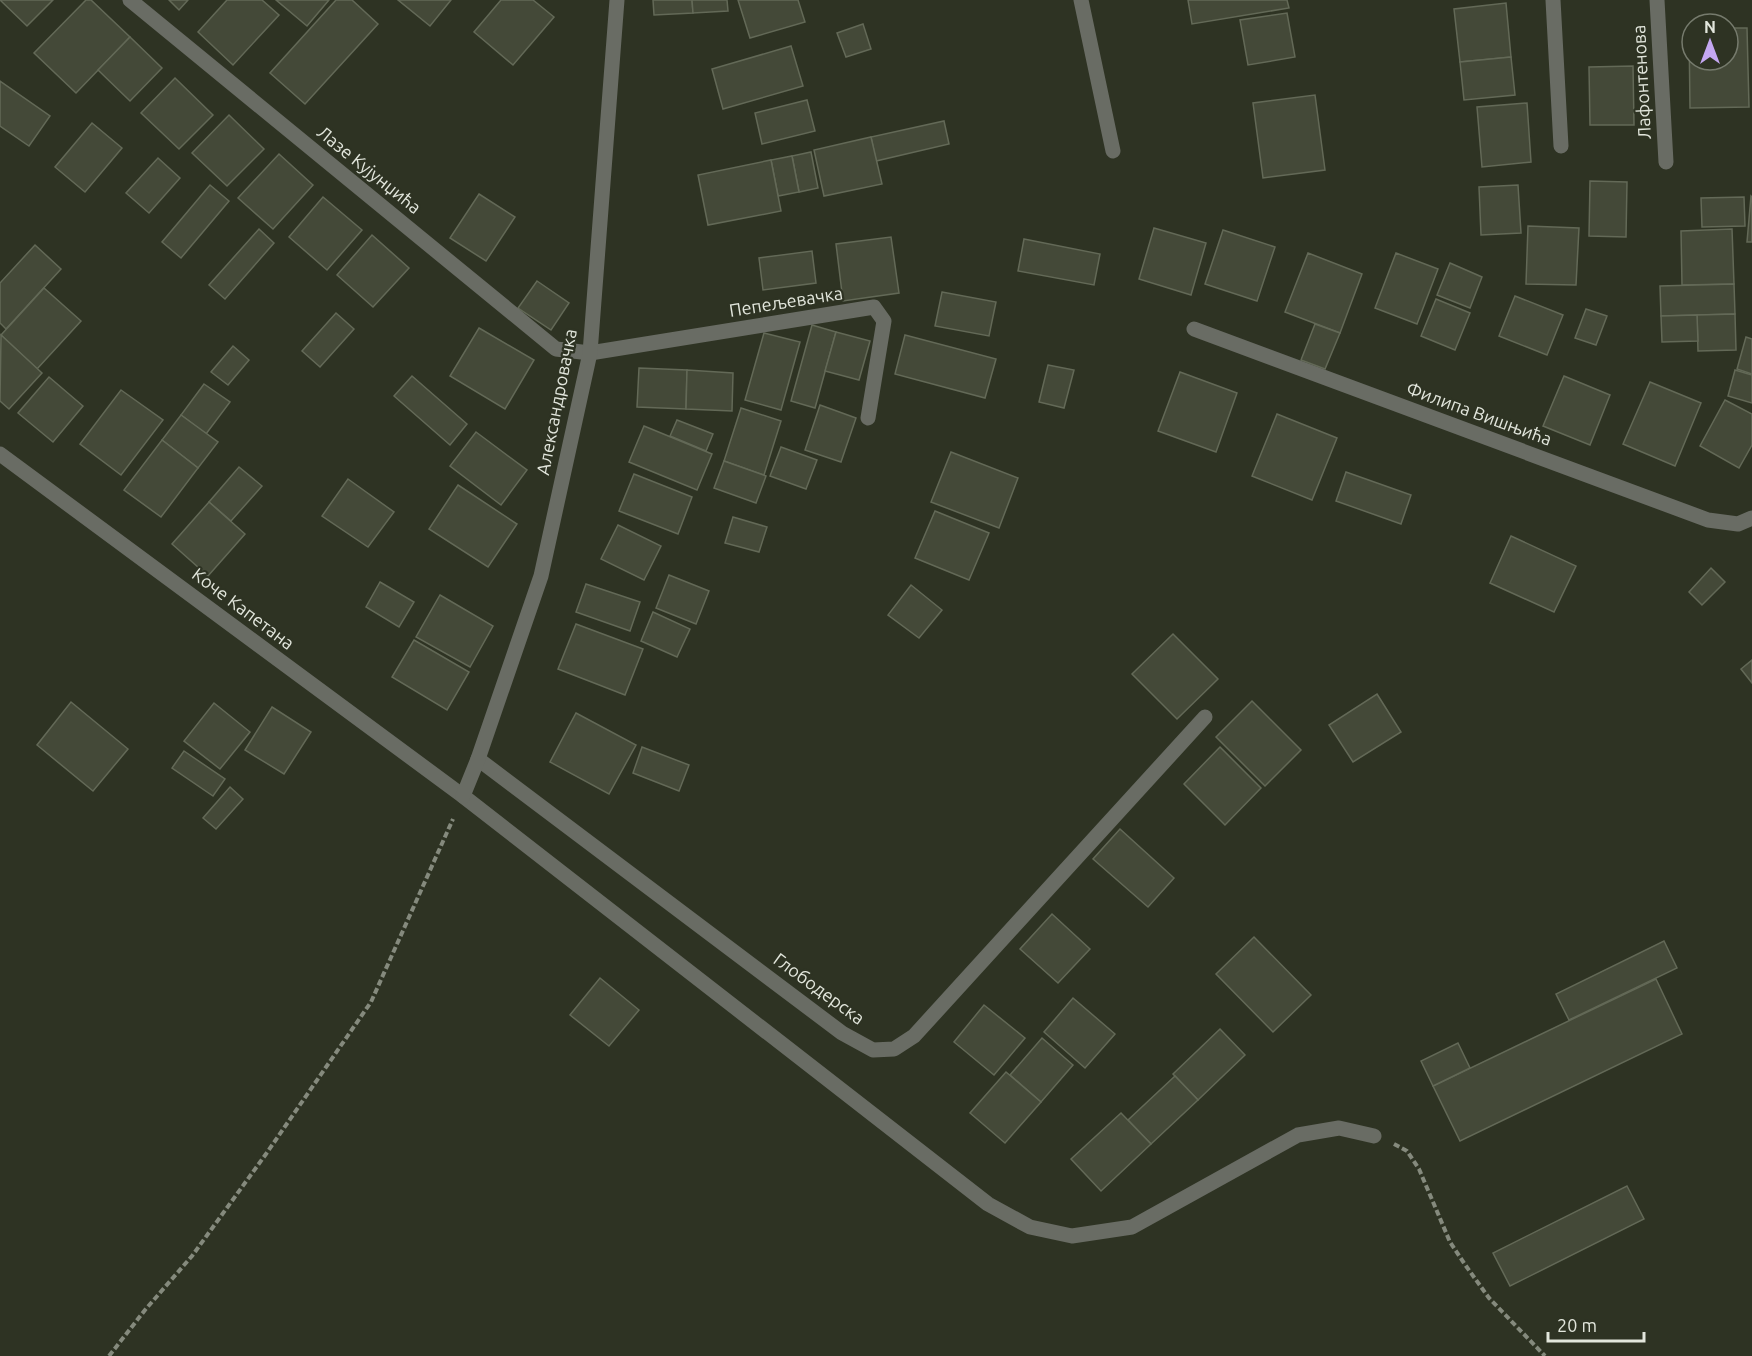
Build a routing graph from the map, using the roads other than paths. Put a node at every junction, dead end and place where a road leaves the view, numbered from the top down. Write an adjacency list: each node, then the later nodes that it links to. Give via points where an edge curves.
1 (130, 0): 10 (street, Лазе Кујунџића, via 556,349)
2 (617, 0): 10 (street, Александровачка)
3 (1081, 0): 7 (street)
4 (1553, 0): 6 (street)
5 (1657, 0): 8 (street, Лафонтенова)
6 (1561, 146)
7 (1113, 151)
8 (1666, 162)
9 (1194, 329): 13 (street, Филипа Вишњића, via 1708,520 1738,524)
10 (590, 353): 11 (street, Пепељевачка, via 874,307 884,321); 15 (street, Александровачка, via 540,576)
11 (868, 418)
12 (0, 453): 16 (street, Коче Капетана)
13 (1752, 518)
14 (1205, 717): 15 (street, Глободерска, via 914,1036 894,1049 873,1050 842,1033)
15 (478, 759): 16 (street, Александровачка)
16 (463, 796): 17 (street, Коче Капетана, via 988,1204 1030,1227 1072,1236 1132,1227 1298,1135 1339,1128)
17 (1374, 1136)

